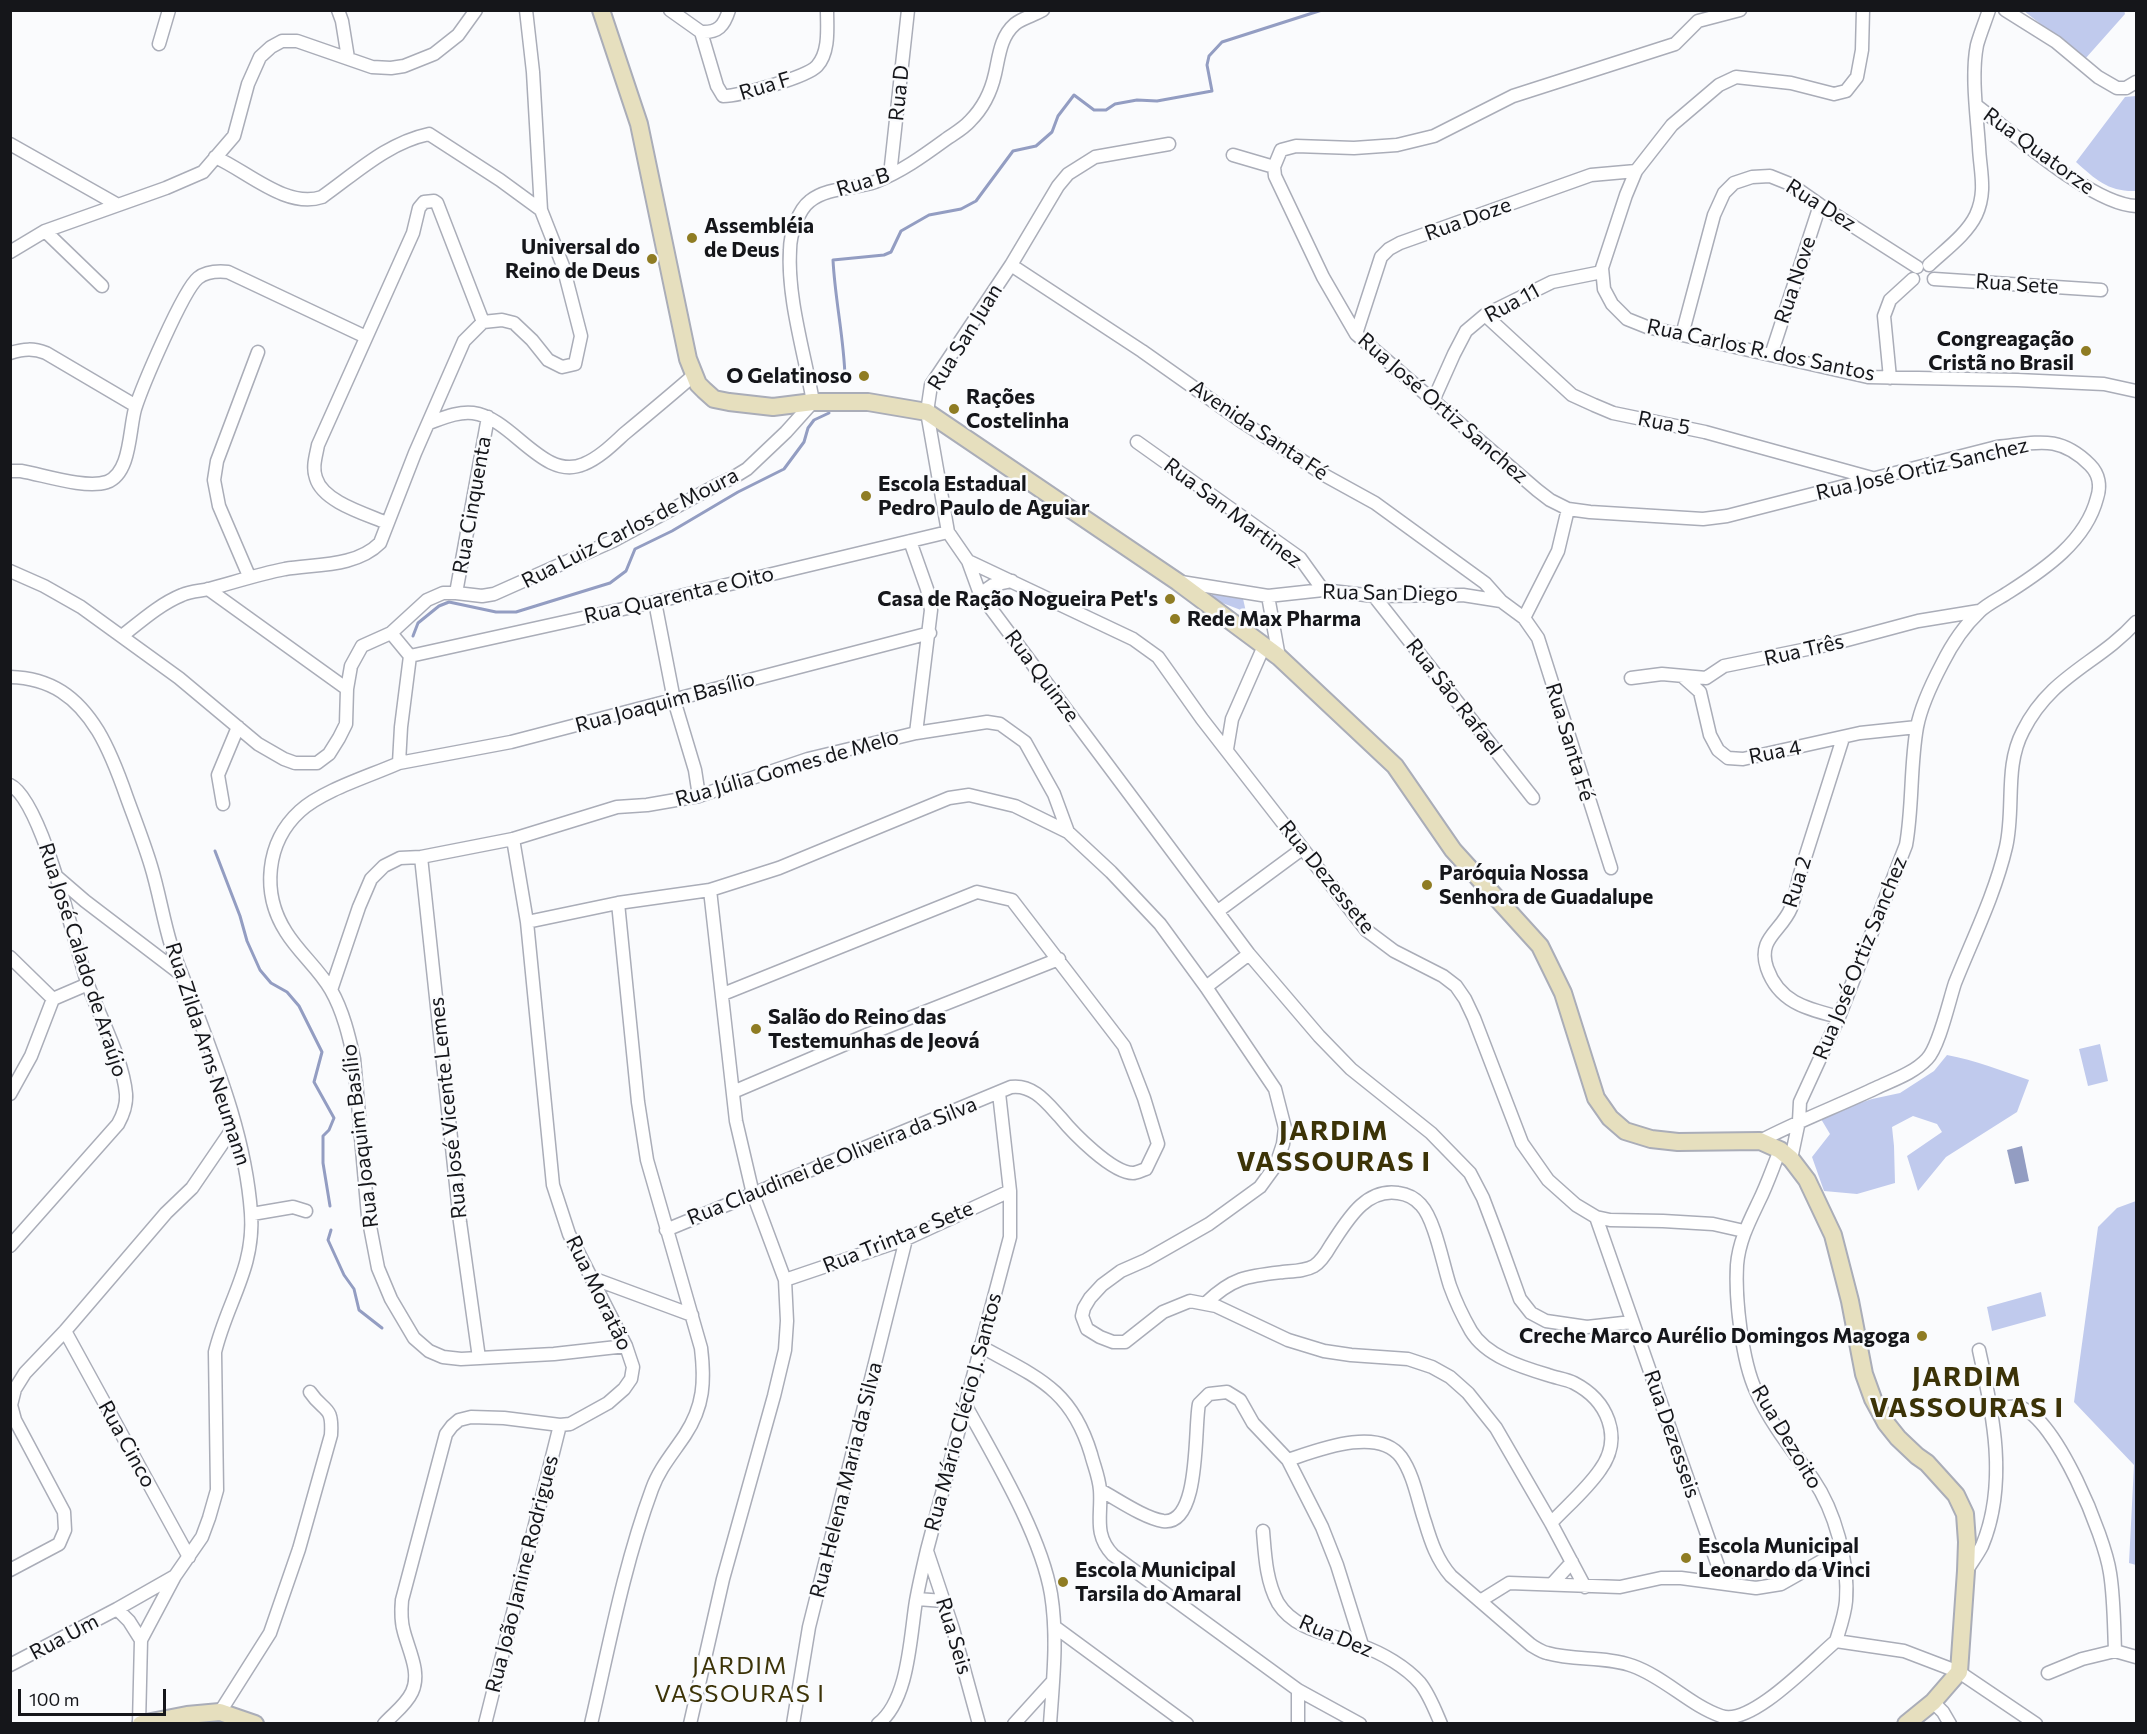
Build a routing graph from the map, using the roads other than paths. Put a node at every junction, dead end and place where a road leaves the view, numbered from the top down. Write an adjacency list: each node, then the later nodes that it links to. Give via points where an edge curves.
1 (169, 10): 16 (street)
2 (338, 10): 17 (street)
3 (476, 10): 17 (street, via 458,34 434,54 404,66 372,67)
4 (526, 10): 30 (street)
5 (601, 10): 48 (main road, via 639,124)
6 (670, 10): 15 (street)
7 (729, 10): 15 (street, via 719,29)
8 (827, 10): 15 (street, Rua F, via 827,39 817,66 730,96 723,96 717,86)
9 (908, 10): 26 (street, Rua D)
10 (1044, 10): 26 (street, Rua B, via 1015,24 1006,36 988,96 968,124)
11 (1740, 10): 24 (street, via 1698,21 1675,44 1513,96 1434,136 1397,145 1296,146 1281,150)
12 (1863, 10): 25 (street, via 1857,77 1846,91 1834,94 1791,83 1736,77 1719,84 1672,125)
13 (1989, 10): 19 (street, via 1977,46)
14 (2005, 10): 18 (street, via 2117,88)
15 (701, 32)
16 (159, 44)
17 (348, 58): 23 (street, via 297,41 282,41 271,47 260,57 248,84 234,136)
18 (2136, 82)
19 (1977, 106): 29 (street, Rua Quatorze, via 2097,194); 34 (street, via 1982,201 1967,229)
20 (1169, 144): 33 (street, Rua San Juan, via 1095,157 1068,174)
21 (13, 148): 27 (street)
22 (1233, 155): 24 (street)
23 (215, 157): 27 (street, via 203,172); 30 (street, via 288,197 312,200 322,197 392,147 429,134)
24 (1274, 167): 42 (street, Rua José Ortiz Sanchez, via 1279,186 1323,277)
25 (1636, 171): 35 (street); 42 (street, Rua Doze, via 1591,175 1389,249 1376,268)
26 (890, 175): 51 (street, Rua B, via 822,194 808,201 798,219 789,248 790,284)
27 (118, 205): 31 (street)
28 (1820, 205): 34 (street, Rua Dez); 43 (street, Rua Dez, via 1790,184 1770,176 1734,183 1724,193 1714,215); 47 (street, Rua Nove)
29 (2136, 206)
30 (541, 210): 41 (street, via 563,266 581,336 575,364 562,367 548,360 514,323)
31 (45, 231): 32 (street); 38 (street)
32 (10, 252)
33 (1011, 265): 54 (street, Rua San Juan, via 931,385); 75 (street, Avenida Santa Fé, via 1244,423 1375,503 1485,583)
34 (1923, 266): 36 (street, via 1912,273); 37 (street, via 1934,270)
35 (1602, 272): 40 (street, Rua 11, via 1552,282); 43 (street, Rua Carlos R. dos Santos, via 1604,289 1627,319)
36 (1913, 279): 37 (street, Rua Sete); 49 (street, via 1890,300 1884,316)
37 (1934, 279): 39 (street, Rua Sete)
38 (102, 286)
39 (2100, 290)
40 (1485, 315): 52 (street, Rua 11, via 1466,331); 59 (street, Rua 5, via 1572,394 1613,413 1705,432)
41 (483, 322): 44 (street, via 437,203 429,200 419,208 413,233); 56 (street, via 464,341)
42 (1356, 334): 52 (street, Rua José Ortiz Sanchez)
43 (1682, 335): 47 (street, Rua Carlos R. dos Santos)
44 (366, 337): 53 (street, via 228,272 204,274 196,279 176,314); 61 (street, via 318,445 314,465 316,479 330,498)
45 (258, 352): 66 (street, via 217,461 214,480 219,506)
46 (10, 353): 53 (street, via 27,349 46,352)
47 (1771, 355): 49 (street, Rua Carlos R. dos Santos, via 1868,377)
48 (694, 375): 51 (main road, via 714,399 773,406); 55 (street, via 603,453 575,467 551,465)
49 (1890, 378): 50 (street, Rua Carlos R. dos Santos, via 2104,384)
50 (2136, 391)
51 (813, 402): 54 (main road, via 868,402); 71 (street, Rua Luiz Carlos de Moura, via 747,470 734,477 613,541 516,585 482,596)
52 (1433, 402): 60 (street, Rua José Ortiz Sanchez, via 1543,495)
53 (136, 406): 58 (street, via 129,451 109,481 93,484)
54 (927, 412): 62 (street, Rua Quinze); 68 (main road)
55 (488, 417): 56 (street, via 465,412); 71 (street, Rua Cinquenta)
56 (429, 423): 61 (street)
57 (1137, 442): 70 (street, Rua San Martinez, via 1300,558)
58 (10, 471)
59 (1873, 478): 60 (street, Rua José Ortiz Sanchez, via 1703,519); 77 (street, Rua José Ortiz Sanchez, via 1997,447 2041,442 2062,444 2078,452 2093,468 2101,485 2094,511 2083,530 2036,574)
60 (1568, 509): 78 (street, via 1558,551)
61 (387, 523): 66 (street, via 380,543 363,556)
62 (948, 532): 63 (street, Rua Quarenta e Oito); 64 (street, Rua Quinze)
63 (910, 541): 76 (street, Rua Quarenta e Oito); 81 (street, via 927,589)
64 (968, 561): 67 (street, Rua Dezessete); 72 (street, Rua Quinze)
65 (10, 571): 82 (street, Rua Luiz Carlos de Moura, via 81,607)
66 (249, 576): 69 (street)
67 (1012, 581): 72 (street, via 993,585); 92 (street, Rua Dezessete, via 1133,639 1158,657)
68 (1178, 582): 73 (street, Rua San Diego); 83 (main road)
69 (208, 589): 82 (street, via 178,597); 89 (street)
70 (1323, 590): 73 (street, Rua San Diego); 74 (street, Rua San Diego)
71 (456, 593): 80 (street, Rua Luiz Carlos de Moura, via 427,600)
72 (980, 594): 111 (street, Rua Quinze)
73 (1268, 596): 85 (street)
74 (1374, 596): 75 (street, Rua San Diego, via 1463,594); 101 (street, Rua São Rafael)
75 (1501, 601): 78 (street, Rua San Diego)
76 (656, 602): 84 (street, Rua Quarenta e Oito); 90 (street)
77 (1979, 611): 86 (street, Rua Três, via 1918,621 1724,666 1706,678); 94 (street, Rua José Ortiz Sanchez, via 1942,664)
78 (1524, 618): 107 (street, Rua Santa Fé, via 1538,638)
79 (2136, 622): 126 (street, via 2117,642 2056,686 2037,706 2022,732 2010,782 2009,833 2001,870 1928,1059 1905,1075)
80 (391, 633): 84 (street); 89 (street, Rua Luiz Carlos de Moura, via 362,646 351,666)
81 (930, 633): 90 (street, Rua Joaquim Basílio); 95 (street)
82 (122, 636): 93 (street, Rua Luiz Carlos de Moura)
83 (1264, 646): 85 (main road); 91 (street)
84 (410, 656): 98 (street)
85 (1279, 657): 128 (main road, via 1395,766 1453,850 1540,946 1563,993 1596,1098 1610,1118 1624,1131 1651,1139)
86 (1682, 676): 88 (street, Rua Três); 96 (street, Rua 4, via 1700,692 1710,735 1728,758 1743,759)
87 (10, 677): 116 (street, Rua Zilda Arns Neumann, via 34,679 57,687 98,731 151,866)
88 (1631, 678)
89 (346, 689): 93 (street, Rua Luiz Carlos de Moura, via 346,724 329,754 316,763 284,759)
90 (674, 700): 98 (street, Rua Joaquim Basílio, via 511,742); 100 (street)
91 (1232, 719): 92 (street); 97 (street)
92 (1208, 726): 97 (street, Rua Dezessete)
93 (238, 727): 102 (street, via 218,775)
94 (1917, 727): 96 (street, Rua 4); 122 (street, Rua José Ortiz Sanchez, via 1906,845)
95 (916, 733): 100 (street, Rua Júlia Gomes de Melo, via 808,759); 103 (street, Rua Júlia Gomes de Melo, via 987,722 1010,730 1024,742 1044,773)
96 (1844, 738): 122 (street, Rua 2, via 1791,907 1766,942 1765,954 1767,968 1790,1000 1803,1008)
97 (1227, 749): 105 (street, Rua Dezessete)
98 (399, 763): 119 (street, Rua Joaquim Basílio, via 301,810 278,838 273,852 271,886 276,910 285,930)
99 (10, 785): 108 (street, Rua José Calado de Araújo, via 25,799)
100 (699, 796): 104 (street, Rua Júlia Gomes de Melo, via 617,807)
101 (1533, 798)
102 (223, 804)
103 (1068, 832): 109 (street, via 1015,806 969,795 949,798 779,868); 118 (street, Rua Júlia Gomes de Melo, via 1160,924)
104 (513, 839): 106 (street, Rua Júlia Gomes de Melo); 112 (street, Rua Moratão)
105 (1302, 849): 111 (street); 134 (street, Rua Dezessete, via 1366,930 1394,951 1456,986 1474,1018 1522,1143 1548,1180)
106 (422, 857): 119 (street, Rua Júlia Gomes de Melo, via 400,858 371,879); 148 (street, Rua José Vicente Lemes, via 460,1222)
107 (1611, 868)
108 (55, 876): 116 (street); 117 (street, Rua José Calado de Araújo)
109 (710, 890): 110 (street); 120 (street)
110 (618, 903): 112 (street); 135 (street, via 638,1102 647,1160)
111 (1218, 911): 113 (street, Rua Quinze)
112 (527, 922): 139 (street, Rua Moratão, via 553,1185 569,1234)
113 (1249, 954): 118 (street); 143 (street, Rua Quinze, via 1351,1069 1431,1133 1470,1173 1520,1299 1531,1313 1546,1321 1587,1327)
114 (10, 957): 121 (street)
115 (1059, 960): 120 (street, Rua Claudinei de Oliveira da Silva, via 1012,900 977,892); 124 (street); 125 (street, Rua Claudinei de Oliveira da Silva, via 1125,1046 1155,1132 1155,1154 1146,1169 1132,1173 1114,1167 1060,1118 1048,1101 1019,1086)
116 (182, 975): 127 (street, Rua Zilda Arns Neumann)
117 (88, 984): 121 (street); 138 (street, Rua José Calado de Araújo, via 125,1087 124,1112 118,1125)
118 (1206, 987): 141 (street, Rua Júlia Gomes de Melo, via 1275,1089 1285,1128 1276,1165 1260,1187 1244,1200 1102,1285 1090,1298 1082,1316 1088,1329 1119,1343 1176,1306 1190,1301)
119 (332, 990): 148 (street, Rua Joaquim Basílio, via 354,1059 368,1216 378,1268 414,1338 442,1357)
120 (723, 994): 124 (street)
121 (53, 999): 123 (street, via 31,1056)
122 (1839, 1017): 126 (street, Rua José Ortiz Sanchez, via 1800,1102)
123 (13, 1087)
124 (733, 1092): 131 (street)
125 (999, 1093): 130 (street, Rua Mário Clécio J. Santos); 131 (street, Rua Claudinei de Oliveira da Silva)
126 (1799, 1121): 128 (street); 129 (street, Rua José Ortiz Sanchez)
127 (235, 1125): 133 (street, Rua Zilda Arns Neumann); 144 (street, via 192,1188)
128 (1760, 1141): 129 (main road)
129 (1786, 1155): 136 (street, Rua Dezoito); 162 (main road, via 1807,1180 1833,1235 1873,1399 1892,1430 1956,1495 1965,1514)
130 (1010, 1191): 137 (street, Rua Trinta e Sete); 146 (street, Rua Mário Clécio J. Santos, via 1010,1236)
131 (753, 1194): 135 (street, Rua Claudinei de Oliveira da Silva); 140 (street)
132 (306, 1211): 133 (street, via 293,1208)
133 (252, 1214): 159 (street, Rua Zilda Arns Neumann, via 245,1273 215,1352 217,1490 209,1518)
134 (1596, 1217): 136 (street, Rua Dezessete, via 1713,1224); 143 (street, Rua Dezesseis)
135 (666, 1230): 142 (street)
136 (1744, 1231): 158 (street, Rua Dezoito, via 1737,1285 1746,1360 1760,1398 1828,1506)
137 (906, 1239): 140 (street, Rua Trinta e Sete); 190 (street, Rua Helena Maria da Silva, via 809,1627)
138 (10, 1246)
139 (592, 1278): 142 (street); 145 (street, Rua Moratão)
140 (785, 1281): 189 (street, via 785,1350 723,1579)
141 (1206, 1303): 155 (street, Rua Júlia Gomes de Melo, via 1288,1340 1324,1351 1408,1359 1450,1377 1496,1428); 155 (street, via 1240,1278 1315,1265 1344,1224 1372,1196 1383,1192 1413,1198 1423,1206 1430,1220 1451,1288 1481,1344 1512,1363 1574,1383 1605,1411 1612,1432 1611,1446 1601,1469)
142 (692, 1315): 188 (street, via 705,1375 703,1390 694,1418 652,1488 627,1572)
143 (1632, 1322): 164 (street, Rua Dezesseis)
144 (65, 1331): 159 (street, Rua Cinco); 161 (street, via 25,1373 11,1405 15,1420 64,1512 65,1530 58,1544)
145 (626, 1346): 148 (street, Rua Joaquim Basílio); 152 (street, Rua Moratão, via 633,1368 624,1389 570,1424)
146 (980, 1346): 150 (street, Rua Mário Clécio J. Santos); 154 (street, via 1042,1380 1068,1404 1087,1443)
147 (1979, 1350): 151 (street)
148 (479, 1358)
149 (310, 1392): 183 (street, via 329,1412 332,1423 299,1549 270,1633)
150 (966, 1406): 157 (street, Rua Mário Clécio J. Santos); 171 (street, via 1030,1530 1051,1593)
151 (1992, 1410): 162 (street, via 1996,1447 1989,1523 1981,1548); 175 (street, via 2017,1406 2028,1410 2058,1445 2102,1537 2110,1573)
152 (560, 1425): 186 (street, Rua Moratão, via 471,1417 459,1420 446,1434 402,1600 403,1630 416,1679 404,1704); 187 (street, Rua João Janine Rodrigues)
153 (1288, 1460): 154 (street, via 1253,1423 1239,1400 1227,1392 1218,1392 1209,1394 1199,1404 1192,1488 1183,1510 1175,1518 1163,1521); 169 (street, via 1316,1450 1366,1441 1393,1449 1410,1476 1441,1565); 174 (street, via 1329,1546)
154 (1100, 1490): 181 (street, via 1102,1540 1113,1555)
155 (1551, 1523): 160 (street, Rua Júlia Gomes de Melo)
156 (1263, 1531): 174 (street, Rua Dez, via 1270,1583 1279,1604 1292,1618 1311,1629)
157 (927, 1550): 167 (street, Rua Mário Clécio J. Santos); 168 (street, Rua Seis)
158 (1841, 1550): 164 (street, via 1781,1584 1756,1588); 173 (street, Rua Dezoito, via 1846,1602)
159 (189, 1557): 163 (street, Rua Zilda Arns Neumann)
160 (1572, 1562): 165 (street); 166 (street, Rua Júlia Gomes de Melo)
161 (10, 1570)
162 (1966, 1571): 178 (main road)
163 (175, 1576): 170 (street, Rua Um); 172 (street, Rua Zilda Arns Neumann)
164 (1724, 1583): 166 (street, via 1661,1578 1620,1587)
165 (1552, 1584): 166 (street); 169 (street, via 1509,1584)
166 (1585, 1587)
167 (917, 1599): 168 (street); 191 (street, Rua Mário Clécio J. Santos, via 907,1664 897,1697)
168 (944, 1601): 192 (street, Rua Seis)
169 (1480, 1601): 173 (street, via 1531,1646 1546,1653 1636,1667 1722,1717 1755,1710)
170 (117, 1609): 172 (street, Rua Um); 177 (street, Rua Um)
171 (1055, 1627): 180 (street); 195 (street)
172 (141, 1640): 184 (street)
173 (1836, 1641): 178 (street, via 1904,1651)
174 (1362, 1646): 198 (street, Rua Dez, via 1410,1673 1421,1684)
175 (2115, 1651): 176 (street); 179 (street)
176 (2136, 1657)
177 (10, 1665)
178 (1959, 1672): 182 (main road); 201 (street)
179 (2048, 1673)
180 (1053, 1681): 193 (street); 194 (street)
181 (1298, 1690): 196 (street); 197 (street)
182 (1933, 1702): 199 (main road); 200 (street)
183 (220, 1712): 184 (main road); 185 (main road)
184 (140, 1724)
185 (255, 1724)
186 (384, 1724)
187 (485, 1724)
188 (591, 1724)
189 (690, 1724)
190 (793, 1724)
191 (878, 1724)
192 (979, 1724)
193 (1014, 1724)
194 (1050, 1724)
195 (1186, 1724)
196 (1298, 1724)
197 (1360, 1724)
198 (1441, 1724)
199 (1906, 1724)
200 (1950, 1724)
201 (2036, 1724)

